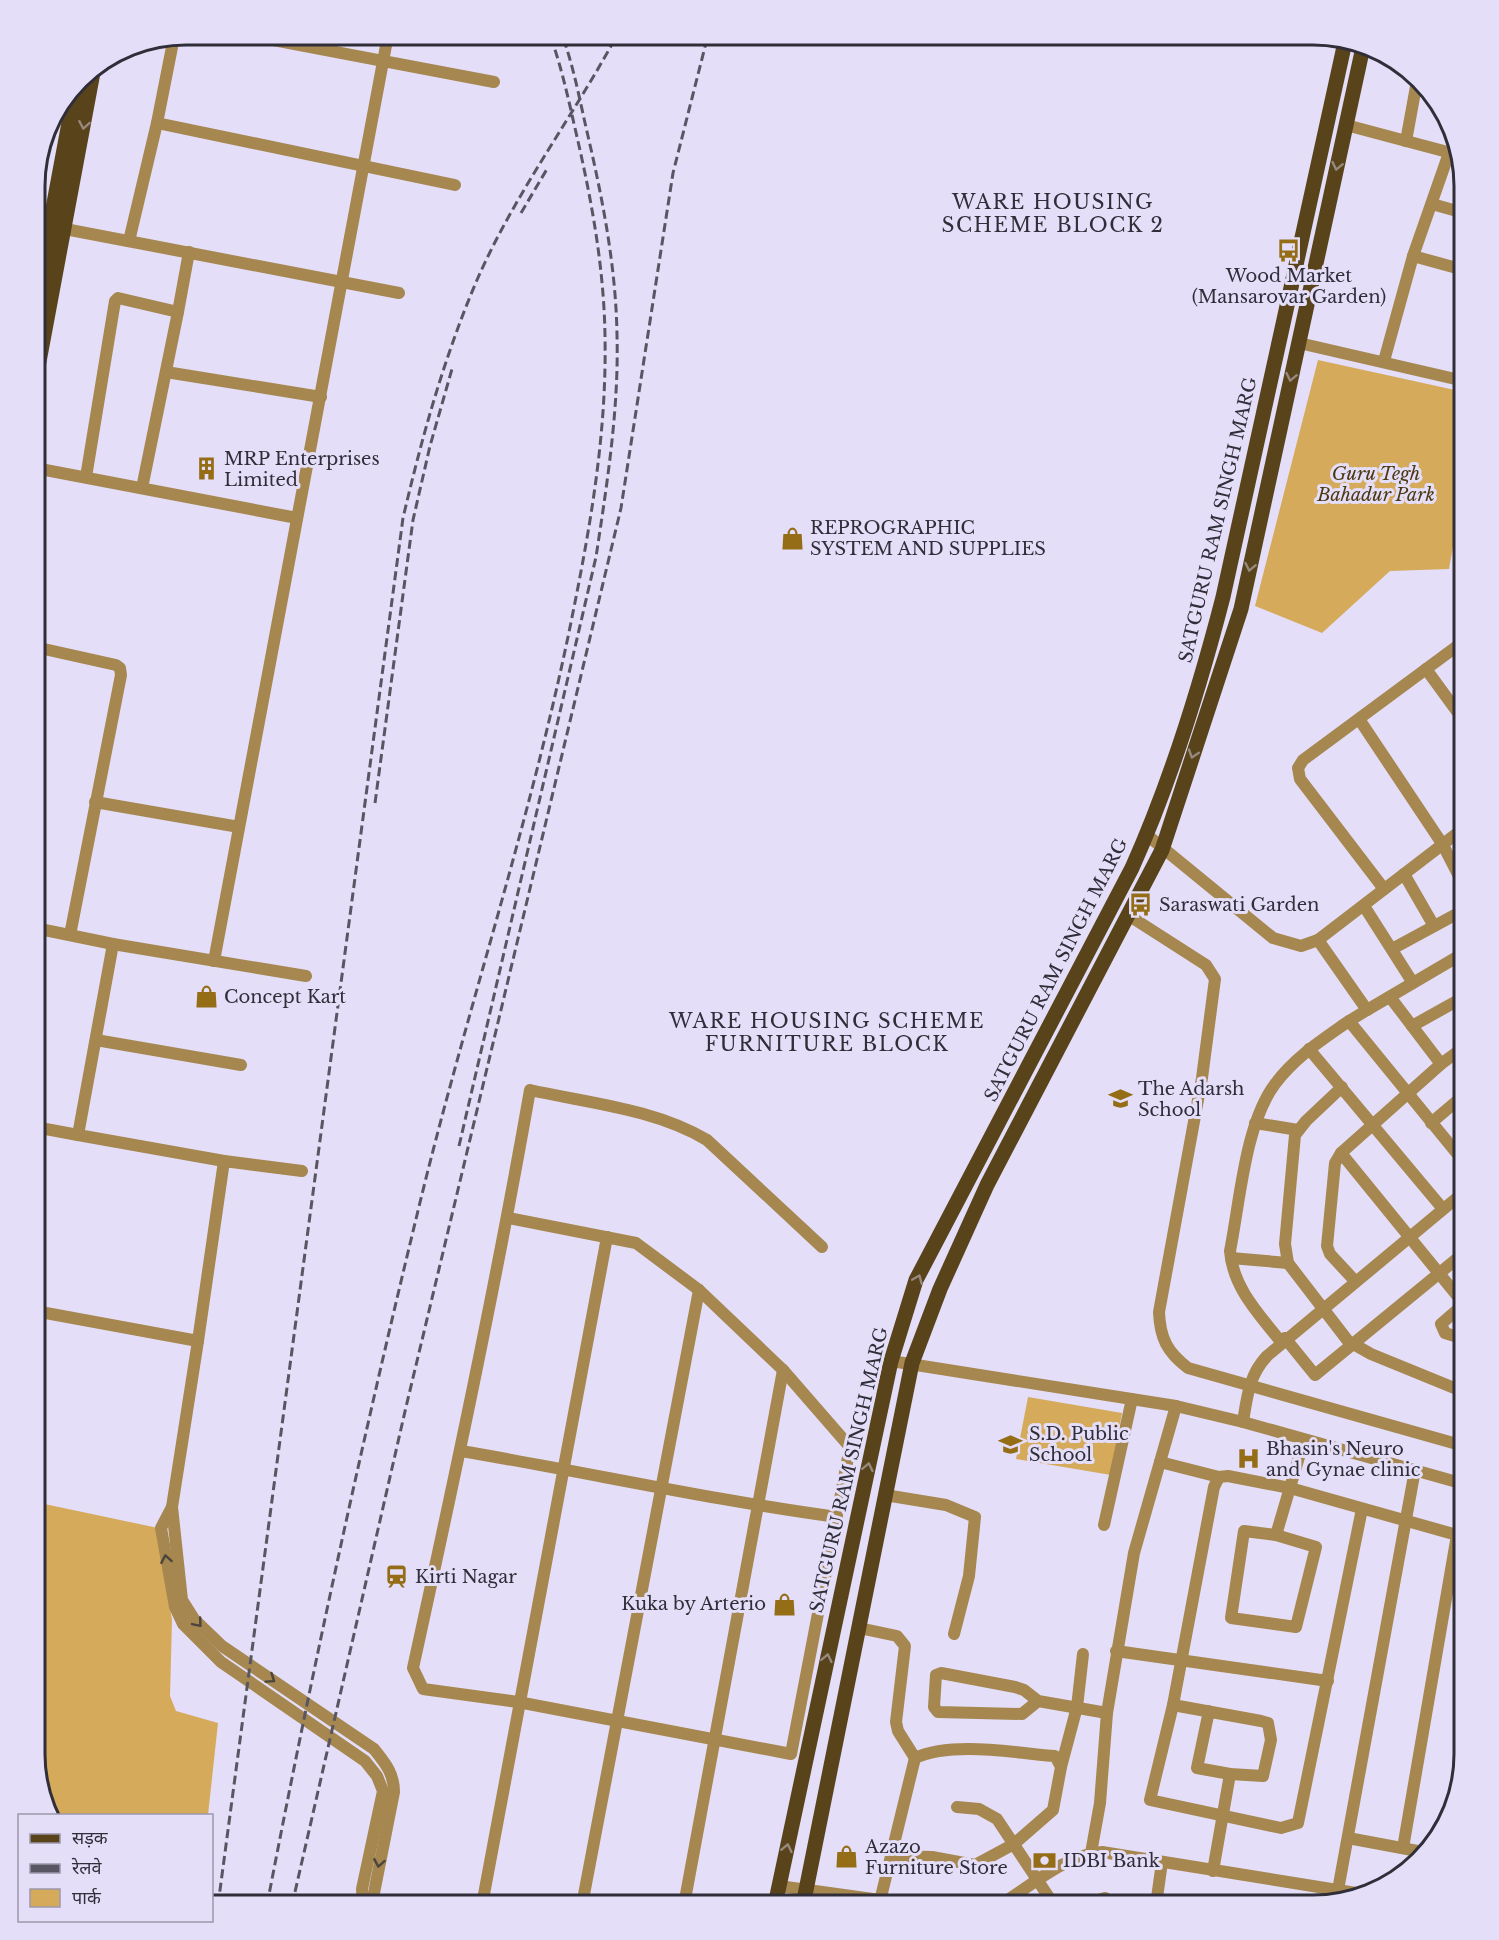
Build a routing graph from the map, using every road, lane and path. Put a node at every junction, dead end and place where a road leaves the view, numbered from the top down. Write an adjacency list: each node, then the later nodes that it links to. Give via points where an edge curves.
1 (300, 45): 6 (street)
2 (386, 45): 6 (street)
3 (172, 46): 11 (street)
4 (1344, 49): 46 (main road, SATGURU RAM SINGH MARG, via 1223,597 1203,672)
5 (1361, 54): 12 (main road, SATGURU RAM SINGH MARG)
6 (383, 62): 8 (street); 16 (street)
7 (91, 81): 20 (main road, one-way to 20)
8 (494, 82)
9 (1416, 89): 13 (street)
10 (73, 102): 22 (main road)
11 (157, 123): 16 (street); 21 (street)
12 (1346, 124): 13 (street); 30 (main road, SATGURU RAM SINGH MARG, one-way to 30)
13 (1406, 141): 14 (street)
14 (1450, 153)
15 (1451, 157): 18 (street)
16 (364, 166): 17 (street); 26 (street)
17 (455, 185)
18 (1432, 204): 19 (street); 24 (street)
19 (1454, 210)
20 (65, 230): 21 (street); 29 (main road)
21 (129, 241): 23 (street)
22 (45, 248)
23 (189, 252): 26 (street); 28 (street)
24 (1413, 256): 25 (street); 31 (street)
25 (1454, 267)
26 (343, 281): 27 (street); 34 (street)
27 (399, 293)
28 (178, 312): 32 (street); 36 (street, via 118,298 115,301)
29 (45, 319)
30 (1299, 343): 31 (street); 49 (main road, SATGURU RAM SINGH MARG, one-way to 49, via 1241,609)
31 (1384, 362): 33 (street)
32 (166, 372): 34 (street); 37 (street)
33 (1454, 379)
34 (321, 397): 38 (street)
35 (45, 470): 36 (street)
36 (86, 477): 37 (street)
37 (142, 488): 38 (street)
38 (297, 518): 45 (street)
39 (1454, 648): 41 (street)
40 (45, 649): 44 (street, via 120,668)
41 (1426, 669): 42 (street); 43 (street)
42 (1454, 707)
43 (1359, 719): 48 (street); 52 (street, via 1303,760 1298,773)
44 (95, 802): 45 (street); 58 (street)
45 (238, 827): 63 (street)
46 (1147, 835): 49 (street); 109 (main road, SATGURU RAM SINGH MARG, one-way to 46, via 916,1280)
47 (1454, 836): 48 (street)
48 (1443, 845): 50 (street); 51 (street)
49 (1162, 850): 54 (main road, SATGURU RAM SINGH MARG); 59 (street, via 1273,938 1301,946)
50 (1454, 866)
51 (1404, 874): 52 (street); 56 (street)
52 (1384, 889): 53 (street)
53 (1364, 906): 59 (street); 61 (street)
54 (1128, 915): 110 (main road, SATGURU RAM SINGH MARG, via 987,1185 939,1289); 112 (street, via 1206,965 1215,979 1202,1078 1159,1312 1162,1338 1168,1350 1188,1368)
55 (1454, 915): 56 (street)
56 (1434, 926): 61 (street)
57 (45, 930): 58 (street)
58 (70, 935): 60 (street)
59 (1318, 940): 68 (street)
60 (113, 944): 63 (street); 71 (street)
61 (1392, 949): 65 (street)
62 (1454, 959): 65 (street)
63 (214, 961): 64 (street)
64 (306, 976)
65 (1413, 983): 66 (street)
66 (1390, 997): 68 (street); 70 (street)
67 (1454, 1003): 70 (street)
68 (1367, 1010): 69 (street)
69 (1349, 1021): 72 (street); 77 (street)
70 (1412, 1026): 74 (street)
71 (96, 1040): 75 (street); 84 (street)
72 (1309, 1049): 76 (street); 79 (street, via 1276,1083)
73 (1454, 1054): 74 (street)
74 (1441, 1064): 77 (street)
75 (241, 1065)
76 (1342, 1088): 81 (street); 83 (street)
77 (1407, 1094): 80 (street); 81 (street)
78 (1454, 1103): 80 (street)
79 (1255, 1123): 83 (street); 95 (street)
80 (1431, 1123): 85 (street)
81 (1373, 1124): 86 (street); 90 (street)
82 (45, 1129): 84 (street)
83 (1298, 1130): 97 (street, via 1285,1244)
84 (78, 1135): 87 (street)
85 (1454, 1150)
86 (1341, 1153): 93 (street); 99 (street, via 1332,1172 1327,1246)
87 (224, 1161): 88 (street); 107 (street)
88 (302, 1171)
89 (1454, 1200): 90 (street)
90 (1443, 1209): 93 (street)
91 (508, 1218): 92 (street); 94 (street, via 530,1090 689,1129 707,1140); 119 (street)
92 (607, 1237): 100 (street, via 636,1243); 121 (street)
93 (1409, 1238): 98 (street); 99 (street)
94 (822, 1247)
95 (1231, 1258): 97 (street); 106 (street, via 1239,1287)
96 (1454, 1261): 98 (street)
97 (1288, 1263): 102 (street)
98 (1439, 1274): 101 (street); 108 (street)
99 (1355, 1281): 102 (street)
100 (699, 1290): 111 (street); 125 (street)
101 (1454, 1292)
102 (1324, 1307): 106 (street); 108 (street)
103 (45, 1313): 107 (street)
104 (1454, 1313): 105 (street, via 1441,1324 1445,1333)
105 (1454, 1336)
106 (1283, 1340): 108 (street, via 1314,1375); 112 (street, via 1259,1364)
107 (198, 1341): 129 (street)
108 (1353, 1344): 113 (street)
109 (891, 1361): 110 (street); 151 (main road, SATGURU RAM SINGH MARG, one-way to 109)
110 (912, 1363): 114 (street); 127 (main road, SATGURU RAM SINGH MARG)
111 (783, 1370): 128 (street); 131 (street, via 850,1447)
112 (1248, 1387): 116 (street); 118 (street)
113 (1454, 1388)
114 (1132, 1399): 115 (street); 133 (street)
115 (1176, 1406): 116 (street); 120 (street)
116 (1243, 1422): 117 (street)
117 (1304, 1440): 122 (street); 126 (street)
118 (1454, 1443)
119 (461, 1452): 121 (street); 144 (street, via 413,1668 423,1689)
120 (1160, 1462): 123 (street); 139 (street, via 1134,1553)
121 (563, 1468): 125 (street); 144 (street)
122 (1415, 1470): 124 (street); 132 (street)
123 (1219, 1477): 126 (street); 141 (street)
124 (1454, 1481)
125 (661, 1487): 128 (street); 149 (street)
126 (1290, 1488): 130 (street); 135 (street)
127 (885, 1495): 137 (main road, SATGURU RAM SINGH MARG); 138 (street, via 946,1505 975,1517 969,1576)
128 (756, 1506): 131 (street); 150 (street)
129 (172, 1507): 169 (street, one-way to 129, via 383,1791 377,1776 365,1761 221,1662 183,1624 175,1607 161,1528); 170 (street, one-way to 170, via 182,1600 194,1619 222,1646 374,1749 389,1767 394,1780 392,1804)
130 (1362, 1509): 132 (street); 142 (street)
131 (837, 1517): 151 (street)
132 (1406, 1521): 134 (street); 157 (street)
133 (1104, 1525)
134 (1454, 1534)
135 (1276, 1535): 135 (street, via 1316,1547 1296,1627 1230,1618 1244,1531)
136 (1454, 1573): 159 (street)
137 (859, 1628): 152 (street, via 897,1636 905,1646 896,1722); 176 (main road, SATGURU RAM SINGH MARG)
138 (954, 1634)
139 (1116, 1651): 141 (street); 148 (street)
140 (1083, 1654): 146 (street)
141 (1182, 1658): 142 (street); 145 (street)
142 (1328, 1681): 156 (street, via 1298,1823 1281,1828)
143 (1038, 1701): 143 (street, via 1015,1687 941,1673 936,1676 934,1707 938,1712 1022,1714); 146 (street)
144 (518, 1702): 149 (street); 171 (street)
145 (1173, 1705): 147 (street); 156 (street, via 1150,1800)
146 (1077, 1707): 148 (street); 153 (street)
147 (1209, 1711): 154 (street, via 1197,1768); 154 (street, via 1261,1721 1271,1727 1263,1776)
148 (1107, 1713): 161 (street, via 1100,1803)
149 (616, 1722): 150 (street); 172 (street)
150 (713, 1738): 151 (street); 173 (street)
151 (799, 1756): 166 (main road, SATGURU RAM SINGH MARG, one-way to 151)
152 (915, 1758): 153 (street, via 941,1751 991,1751 1055,1756); 162 (street)
153 (1061, 1767): 158 (street, via 1050,1814)
154 (1230, 1774): 156 (street)
155 (957, 1807): 158 (street, via 990,1813)
156 (1222, 1817): 164 (street)
157 (1348, 1838): 159 (street); 167 (street)
158 (1014, 1844): 162 (street, via 975,1865 932,1857); 165 (street)
159 (1402, 1848): 160 (street)
160 (1415, 1851)
161 (1091, 1853): 163 (street); 165 (street)
162 (891, 1856): 177 (street)
163 (1162, 1862): 164 (street); 180 (street)
164 (1213, 1871): 167 (street)
165 (1040, 1880): 178 (street); 179 (street)
166 (779, 1886): 174 (main road, SATGURU RAM SINGH MARG); 175 (street)
167 (1338, 1890): 168 (street)
168 (1345, 1891)
169 (362, 1895)
170 (374, 1895)
171 (484, 1895)
172 (584, 1895)
173 (686, 1895)
174 (777, 1895)
175 (796, 1895)
176 (805, 1895)
177 (881, 1895)
178 (1016, 1895)
179 (1048, 1895)
180 (1157, 1895)

